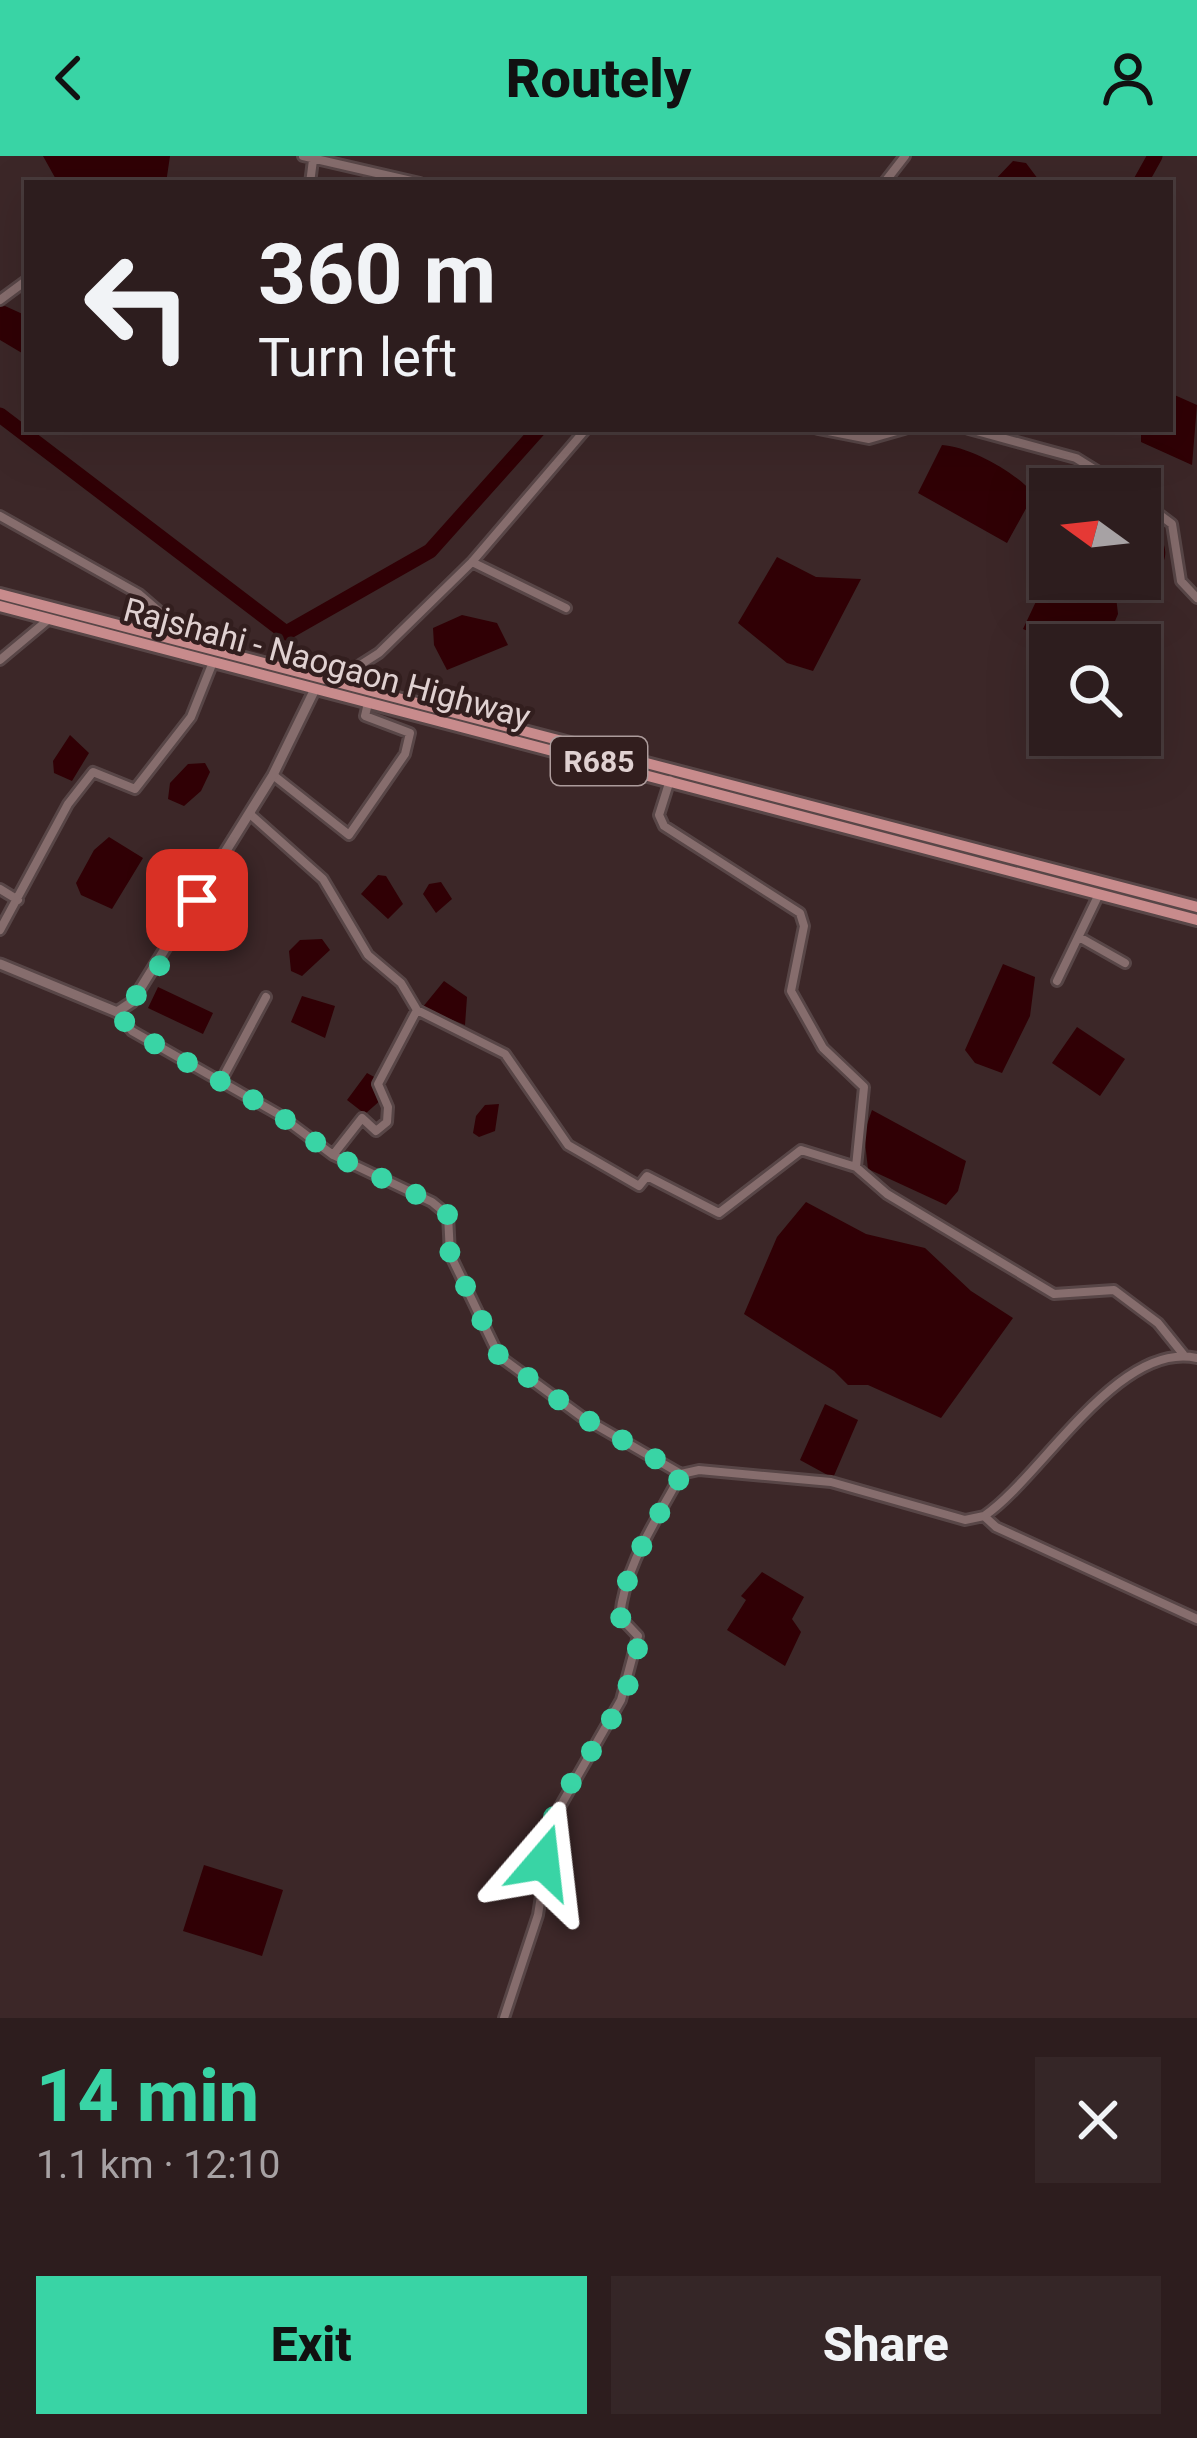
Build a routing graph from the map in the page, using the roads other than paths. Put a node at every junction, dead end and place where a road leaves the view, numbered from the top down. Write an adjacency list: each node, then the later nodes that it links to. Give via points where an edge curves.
1 (308, 158): 2 (street)
2 (344, 160): 3 (street)
3 (410, 180)
4 (579, 432): 11 (street)
5 (833, 432): 6 (street, via 869,439)
6 (894, 432)
7 (979, 432): 8 (street)
8 (1092, 468)
9 (0, 516): 18 (street, via 139,595)
10 (1161, 516): 13 (street, via 1172,524 1181,581)
11 (472, 562): 15 (street); 21 (street, via 379,653)
12 (0, 594): 17 (main road, Rajshahi - Naogaon Highway / R685)
13 (1197, 598)
14 (0, 606): 16 (main road, Rajshahi - Naogaon Highway / R685)
15 (566, 608)
16 (50, 618): 17 (main road, Rajshahi - Naogaon Highway / R685); 19 (street)
17 (170, 644): 18 (main road, Rajshahi - Naogaon Highway / R685); 20 (main road, Rajshahi - Naogaon Highway / R685)
18 (200, 646): 21 (main road, Rajshahi - Naogaon Highway / R685)
19 (0, 660)
20 (213, 662): 22 (main road, Rajshahi - Naogaon Highway / R685); 30 (street, via 191,717 135,789 93,772)
21 (334, 682): 24 (main road, Rajshahi - Naogaon Highway / R685)
22 (315, 689): 23 (main road, Rajshahi - Naogaon Highway / R685); 25 (main road)
23 (368, 703): 24 (main road, Rajshahi - Naogaon Highway / R685); 25 (street, via 365,716 410,733 405,754 349,836)
24 (434, 713): 26 (main road, Rajshahi - Naogaon Highway / R685); 31 (main road, Rajshahi - Naogaon Highway / R685)
25 (273, 775): 27 (main road)
26 (670, 780): 29 (main road, Rajshahi - Naogaon Highway / R685); 43 (street, via 659,815 664,826 800,913 791,991 823,1048 864,1087)
27 (250, 814): 39 (street, via 323,879 368,955 401,983); 40 (main road, via 161,961)
28 (0, 889): 30 (street)
29 (1099, 894): 32 (main road, Rajshahi - Naogaon Highway / R685); 34 (street)
30 (19, 900): 33 (street)
31 (1197, 907)
32 (1197, 920)
33 (0, 930)
34 (1079, 937): 35 (street); 37 (street)
35 (1124, 963)
36 (0, 964): 40 (main road)
37 (1057, 981)
38 (266, 997): 41 (street)
39 (417, 1010): 42 (street, via 378,1084 387,1122 376,1131 362,1118); 43 (street, via 505,1054 568,1145 639,1186 647,1176 719,1213 802,1150)
40 (117, 1012): 41 (street, via 132,1031)
41 (221, 1081): 42 (street)
42 (333, 1155): 46 (street, via 448,1215 450,1254 499,1356 582,1417)
43 (856, 1168): 44 (street, via 1054,1294 1114,1290)
44 (1184, 1355): 45 (street); 47 (street, via 1148,1366 1089,1407)
45 (1197, 1358)
46 (682, 1474): 47 (street, via 831,1482 965,1520); 49 (street, via 621,1601 620,1617 638,1636 638,1650 621,1700 553,1819 538,1915)
47 (984, 1516): 48 (street)
48 (1197, 1619)
49 (504, 2018)

